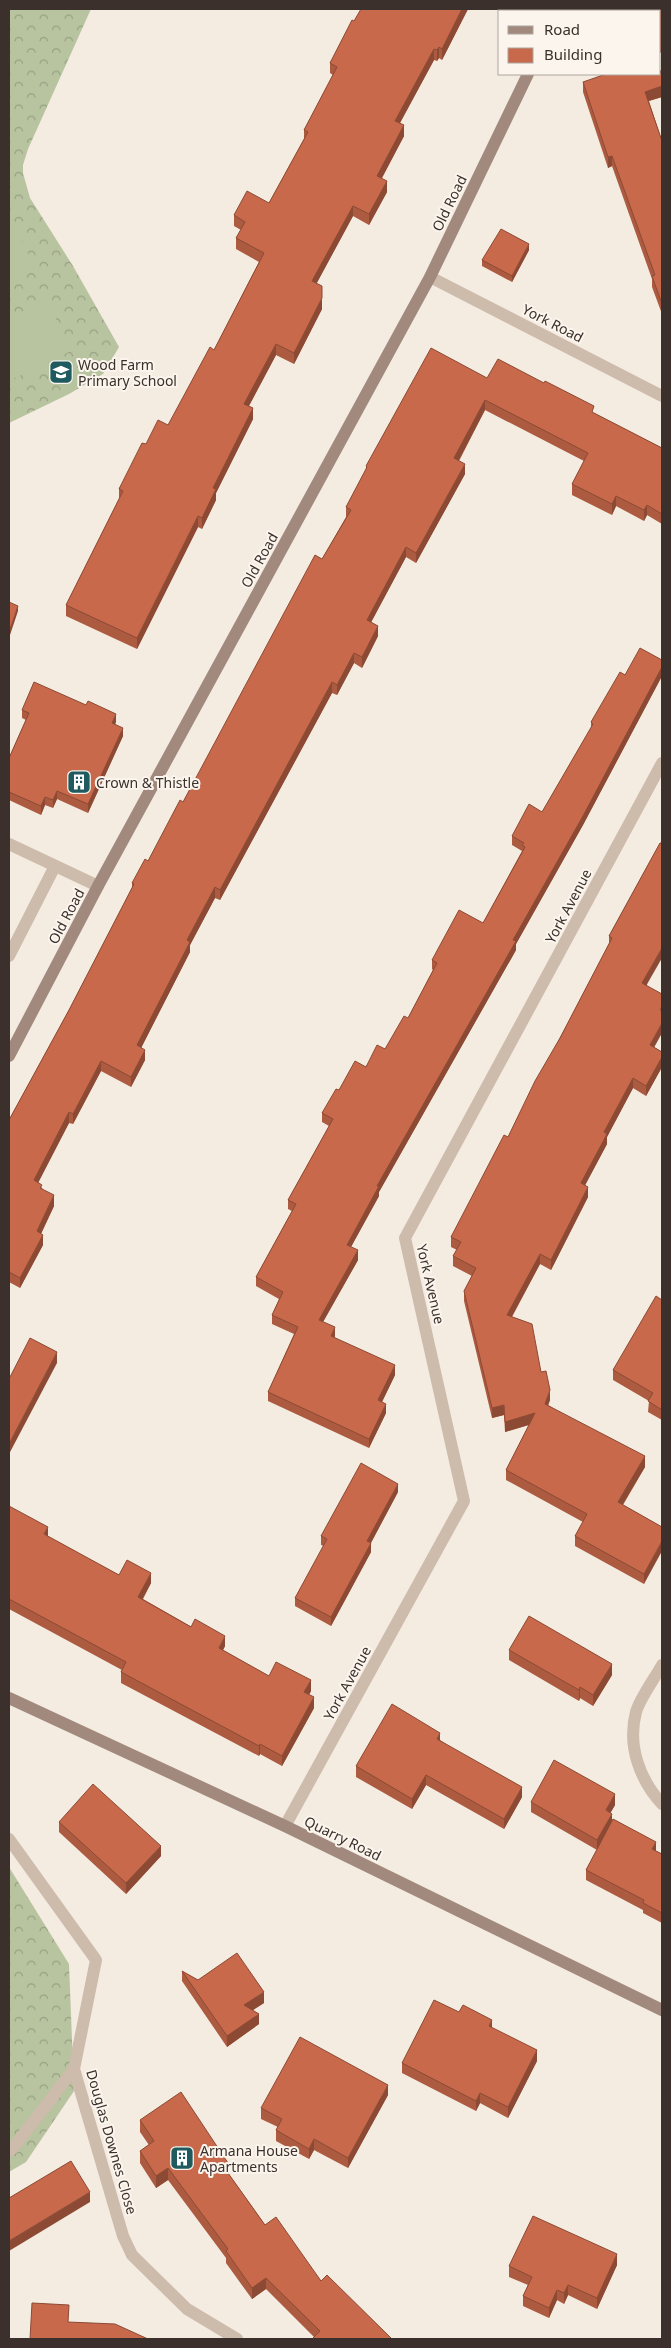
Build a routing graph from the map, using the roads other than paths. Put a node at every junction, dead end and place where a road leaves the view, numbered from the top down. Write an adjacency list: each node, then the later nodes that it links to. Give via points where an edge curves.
1 (528, 75): 2 (street, Old Road)
2 (430, 277): 3 (street, York Road); 7 (street, Old Road)
3 (662, 396)
4 (662, 763): 13 (street, York Avenue, via 405,1238 464,1501)
5 (9, 844): 6 (street)
6 (55, 866): 7 (street); 8 (street)
7 (98, 886): 9 (street, Old Road)
8 (9, 956)
9 (9, 1056)
10 (662, 1665): 12 (street, via 636,1712 633,1750 648,1788)
11 (9, 1698): 13 (street, Quarry Road)
12 (662, 1804)
13 (285, 1826): 15 (street, Quarry Road)
14 (9, 1839): 16 (street, Douglas Downes Close, via 96,1960)
15 (662, 2010)
16 (74, 2069): 17 (street); 18 (street, Douglas Downes Close, via 123,2236 132,2255 187,2309)
17 (9, 2151)
18 (237, 2339)

